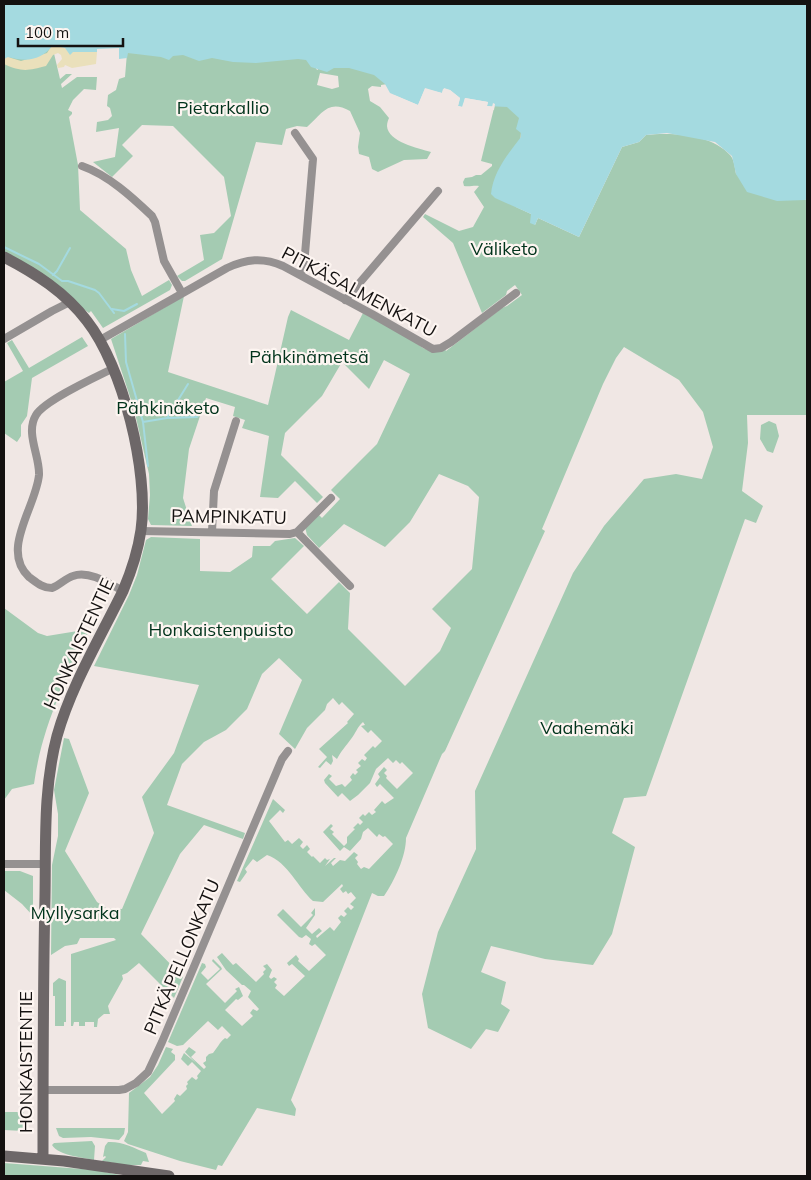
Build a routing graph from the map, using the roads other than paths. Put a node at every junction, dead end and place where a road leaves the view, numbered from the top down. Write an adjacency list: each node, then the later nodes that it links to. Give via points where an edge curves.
1 (295, 133): 5 (street, via 313,158 305,254)
2 (82, 166): 6 (street, via 106,178 152,216 164,261)
3 (438, 191): 8 (street)
4 (4, 256): 9 (street, HONKAISTENTIE, via 45,280)
5 (300, 275): 6 (street, PITKÄSALMENKATU, via 276,263 256,259 236,264); 8 (street, PITKÄSALMENKATU)
6 (182, 293): 11 (street, PITKÄSALMENKATU)
7 (516, 293): 8 (street, PITKÄSALMENKATU, via 436,350)
8 (346, 300)
9 (70, 302): 10 (street); 11 (street, HONKAISTENTIE)
10 (4, 339)
11 (100, 340): 12 (street, HONKAISTENTIE)
12 (114, 368): 15 (street, HONKAISTENTIE, via 128,414 140,474); 19 (street, via 45,405 36,414 32,431 39,475 17,534 16,560 23,572 43,587 52,588 80,574)
13 (236, 421): 16 (street, via 214,492)
14 (332, 498): 17 (street, PAMPINKATU)
15 (141, 531): 16 (street, PAMPINKATU); 19 (street, HONKAISTENTIE)
16 (212, 532): 17 (street, PAMPINKATU)
17 (297, 532): 18 (street)
18 (350, 586)
19 (123, 591): 22 (street, HONKAISTENTIE, via 70,699 57,736 48,786)
20 (288, 751): 23 (street, PITKÄPELLONKATU, via 148,1072 132,1086 119,1090)
21 (4, 864): 22 (street)
22 (45, 864): 23 (street, HONKAISTENTIE)
23 (43, 1090): 25 (street, HONKAISTENTIE)
24 (4, 1156): 25 (street)
25 (43, 1159): 26 (street)
26 (168, 1176)

